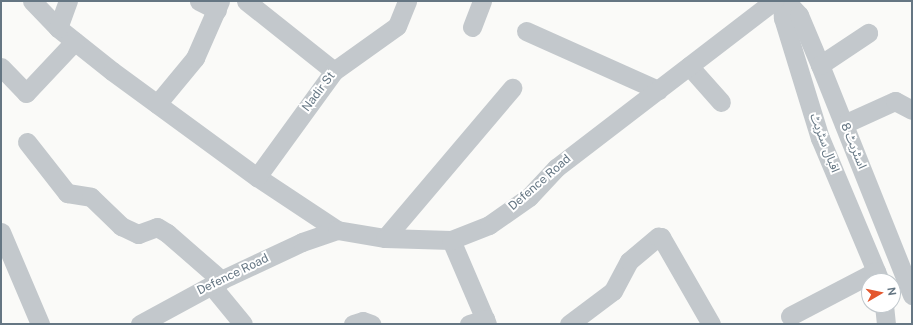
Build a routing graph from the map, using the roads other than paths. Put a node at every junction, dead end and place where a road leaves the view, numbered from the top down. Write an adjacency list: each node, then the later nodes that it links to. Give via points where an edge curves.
1 (32, 1): 12 (street)
2 (68, 1): 12 (street)
3 (199, 1): 10 (street)
4 (246, 1): 19 (street)
5 (407, 1): 19 (street, Nadir St, via 397,26)
6 (482, 1): 11 (street)
7 (774, 1): 16 (street, Defence Road)
8 (782, 1): 33 (street, اقبال سٹریٹ, via 783,18 820,138)
9 (786, 1): 17 (street, اسٹریٹ 8, via 799,15)
10 (218, 6): 23 (street, via 196,58)
11 (472, 26)
12 (58, 28): 15 (street)
13 (526, 31): 21 (street)
14 (868, 33): 17 (street)
15 (74, 41): 18 (street, via 26,93); 23 (street)
16 (689, 66): 21 (street, Defence Road); 22 (street)
17 (820, 66): 25 (street, اسٹریٹ 8)
18 (1, 67)
19 (334, 71): 27 (street, Nadir St)
20 (512, 88): 30 (street)
21 (658, 90): 31 (street, Defence Road, via 556,168 529,197 489,225)
22 (721, 102)
23 (157, 104): 27 (street)
24 (912, 110): 25 (street, via 895,101)
25 (844, 124): 32 (street, اسٹریٹ 8)
26 (27, 142): 34 (street, via 67,193 91,197 121,226 138,234 157,227 167,233)
27 (257, 177): 28 (street)
28 (337, 230): 30 (street, Defence Road); 34 (street, Defence Road, via 302,242)
29 (1, 232): 40 (street)
30 (385, 238): 31 (street, Defence Road)
31 (451, 240): 39 (street)
32 (907, 266): 36 (street, اسٹریٹ 8)
33 (877, 273)
34 (216, 283): 41 (street, Defence Road); 42 (street)
35 (861, 284): 38 (street)
36 (912, 295)
37 (885, 313): 47 (street)
38 (790, 316)
39 (480, 322)
40 (40, 324)
41 (140, 324)
42 (243, 324)
43 (353, 324): 44 (street, via 363,321)
44 (371, 324)
45 (569, 324): 46 (street, via 613,292 629,261 658,237 661,237)
46 (711, 324)
47 (886, 324)

